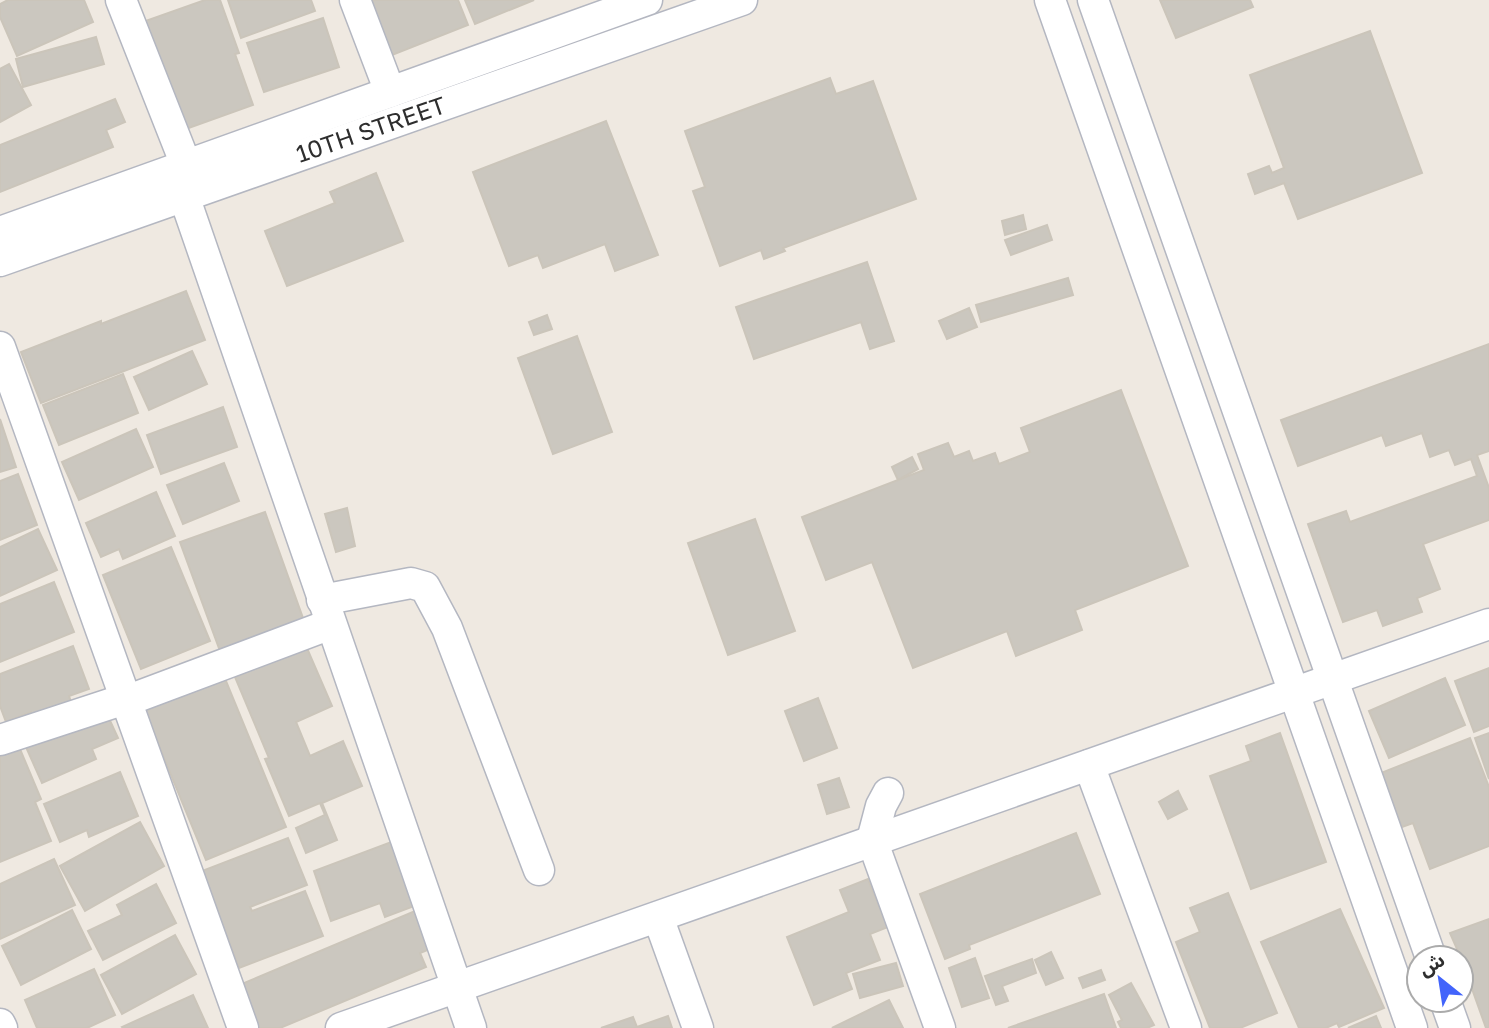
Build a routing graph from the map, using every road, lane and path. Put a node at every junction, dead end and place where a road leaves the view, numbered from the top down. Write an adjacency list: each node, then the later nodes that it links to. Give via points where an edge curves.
1 (121, 0): 9 (street)
2 (355, 0): 8 (street)
3 (647, 0): 7 (street, 10TH STREET)
4 (743, 0): 10 (street, 10TH STREET)
5 (1050, 0): 17 (street)
6 (1093, 0): 16 (street)
7 (595, 9): 8 (street, 10TH STREET)
8 (390, 92): 9 (street, 10TH STREET)
9 (186, 165): 11 (street, 10TH STREET)
10 (184, 196): 12 (street, 10TH STREET); 14 (street)
11 (0, 233)
12 (0, 261)
13 (0, 347): 18 (street)
14 (326, 612): 18 (street); 23 (street, via 411,583 425,587 447,628); 26 (street)
15 (1489, 624): 16 (street)
16 (1332, 679): 17 (street); 25 (street)
17 (1294, 693): 20 (street); 33 (street)
18 (126, 700): 19 (street); 27 (street)
19 (0, 740)
20 (1089, 765): 22 (street); 32 (street)
21 (888, 793): 22 (street)
22 (872, 840): 24 (street); 31 (street)
23 (539, 870)
24 (658, 917): 26 (street); 30 (street)
25 (1425, 944)
26 (456, 988): 28 (street); 29 (street)
27 (243, 1028)
28 (341, 1028)
29 (471, 1028)
30 (698, 1028)
31 (940, 1028)
32 (1185, 1028)
33 (1412, 1028)

